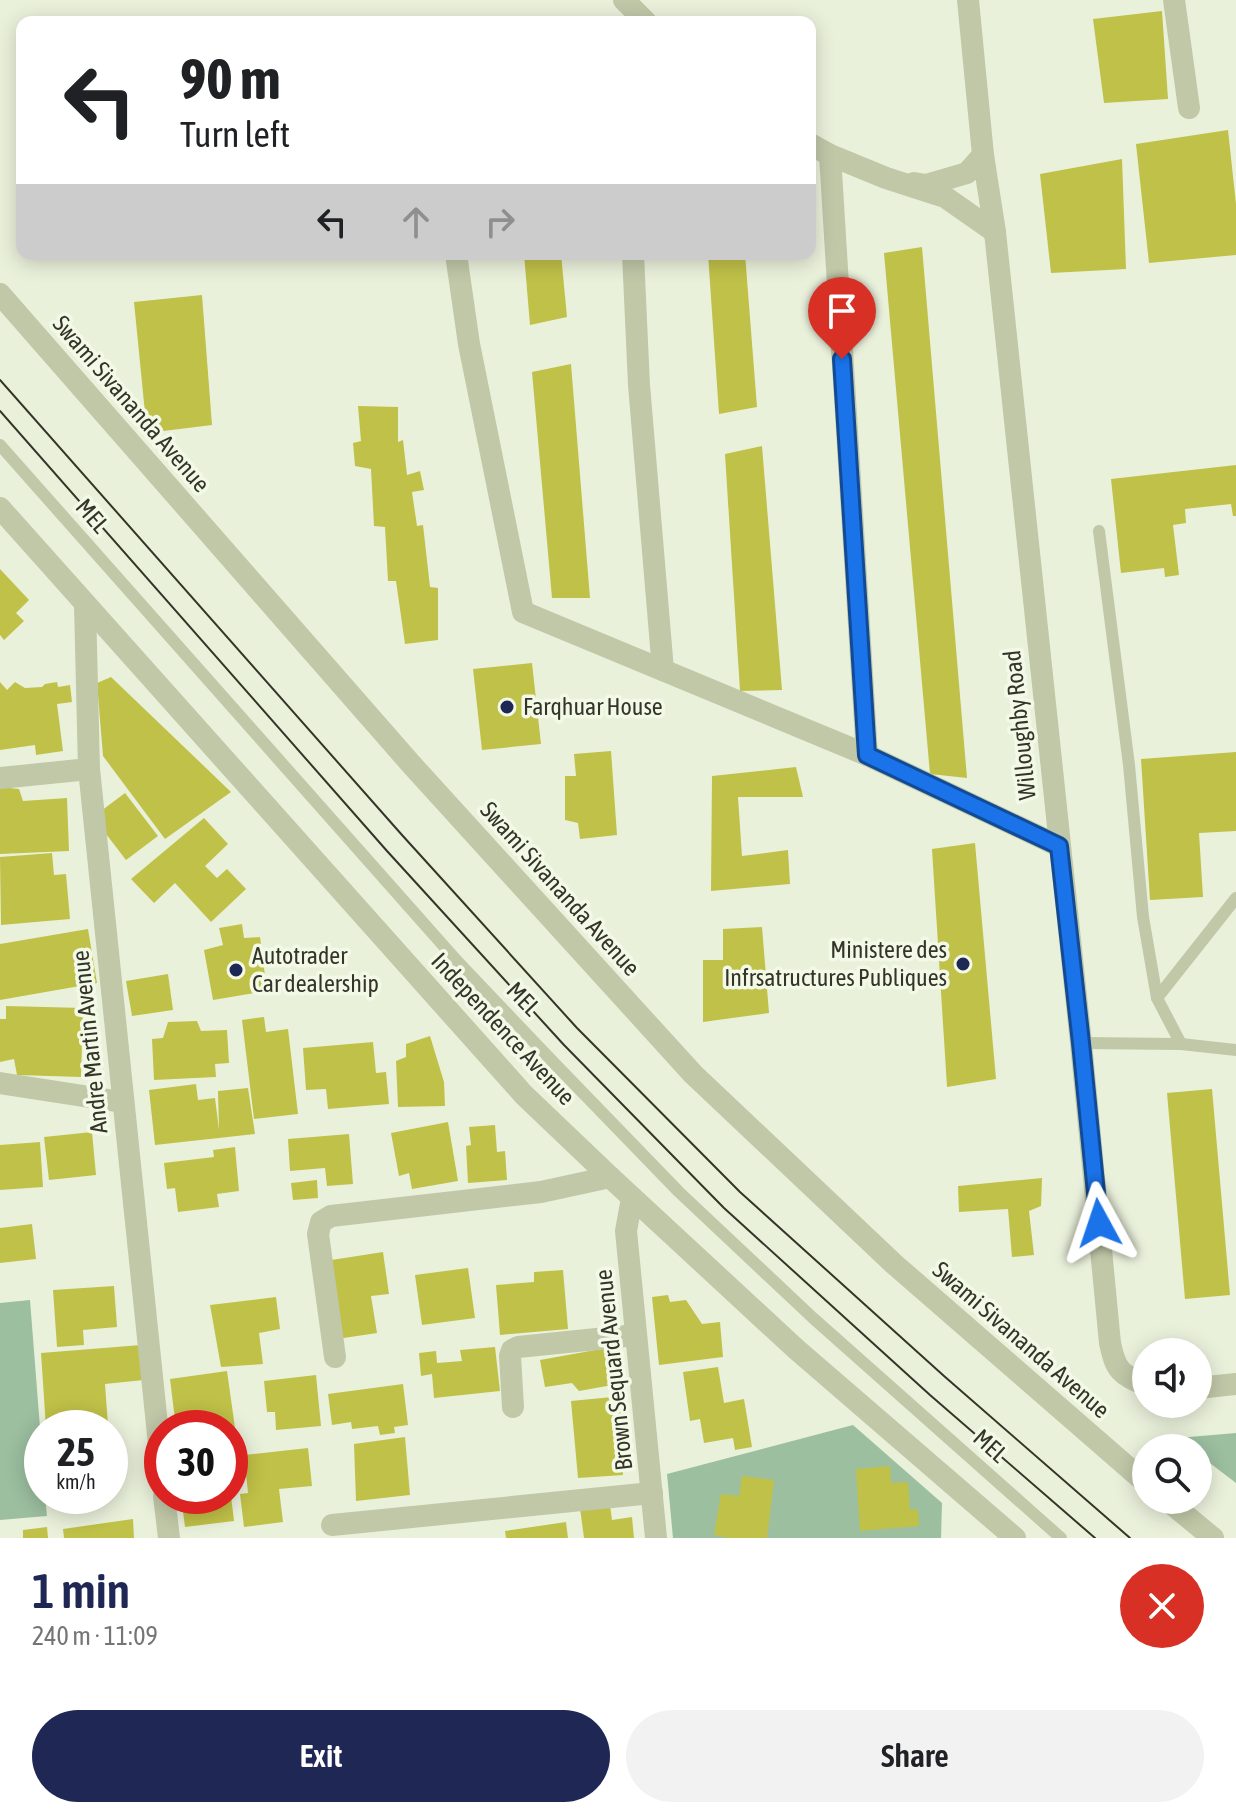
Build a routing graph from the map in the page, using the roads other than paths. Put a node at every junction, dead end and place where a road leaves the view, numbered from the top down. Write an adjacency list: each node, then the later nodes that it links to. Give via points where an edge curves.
1 (624, 0): 4 (street)
2 (968, 0): 7 (street, Willoughby Road)
3 (1174, 0): 5 (street)
4 (640, 16)
5 (1189, 108)
6 (820, 150): 8 (street); 18 (street)
7 (983, 155): 8 (street, via 967,173 940,182 926,185); 9 (street, Willoughby Road)
8 (886, 178): 9 (street, via 945,197)
9 (995, 232): 21 (street, Willoughby Road)
10 (457, 260): 17 (street, via 523,612)
11 (633, 260): 17 (street)
12 (0, 294): 38 (street, Swami Sivananda Avenue, via 401,752 693,1074 894,1264)
13 (0, 445): 46 (lane, MEL, via 457,961 679,1192)
14 (0, 508): 16 (street, Independence Avenue)
15 (1099, 531): 23 (lane)
16 (85, 605): 19 (street, Andre Martin Avenue); 29 (street, Independence Avenue, via 524,1095)
17 (663, 670): 18 (street)
18 (867, 755): 21 (street)
19 (89, 769): 20 (street); 28 (street, Andre Martin Avenue)
20 (0, 778)
21 (1059, 846): 24 (street, Willoughby Road)
22 (1236, 898): 23 (lane)
23 (1157, 998): 25 (lane)
24 (1081, 1043): 25 (lane); 33 (street, Willoughby Road, via 1110,1343 1114,1363)
25 (1181, 1044): 26 (lane)
26 (1236, 1050)
27 (0, 1083): 28 (street)
28 (122, 1102): 37 (street, Andre Martin Avenue)
29 (610, 1177): 30 (street, Independence Avenue); 32 (street, via 541,1192 331,1216 321,1222 318,1234)
30 (632, 1198): 31 (street, Brown Sequard Avenue, via 626,1231); 45 (street, Independence Avenue, via 796,1349)
31 (636, 1335): 36 (street, via 512,1350); 39 (street, Brown Sequard Avenue)
32 (335, 1357)
33 (1132, 1379)
34 (1236, 1384): 35 (street)
35 (1212, 1387)
36 (513, 1407)
37 (155, 1410)
38 (1132, 1471)
39 (652, 1493): 42 (street); 44 (street, Brown Sequard Avenue)
40 (166, 1514): 43 (street)
41 (1184, 1514): 47 (street)
42 (332, 1525)
43 (169, 1538)
44 (656, 1538)
45 (1015, 1538)
46 (1061, 1538)
47 (1213, 1538)

